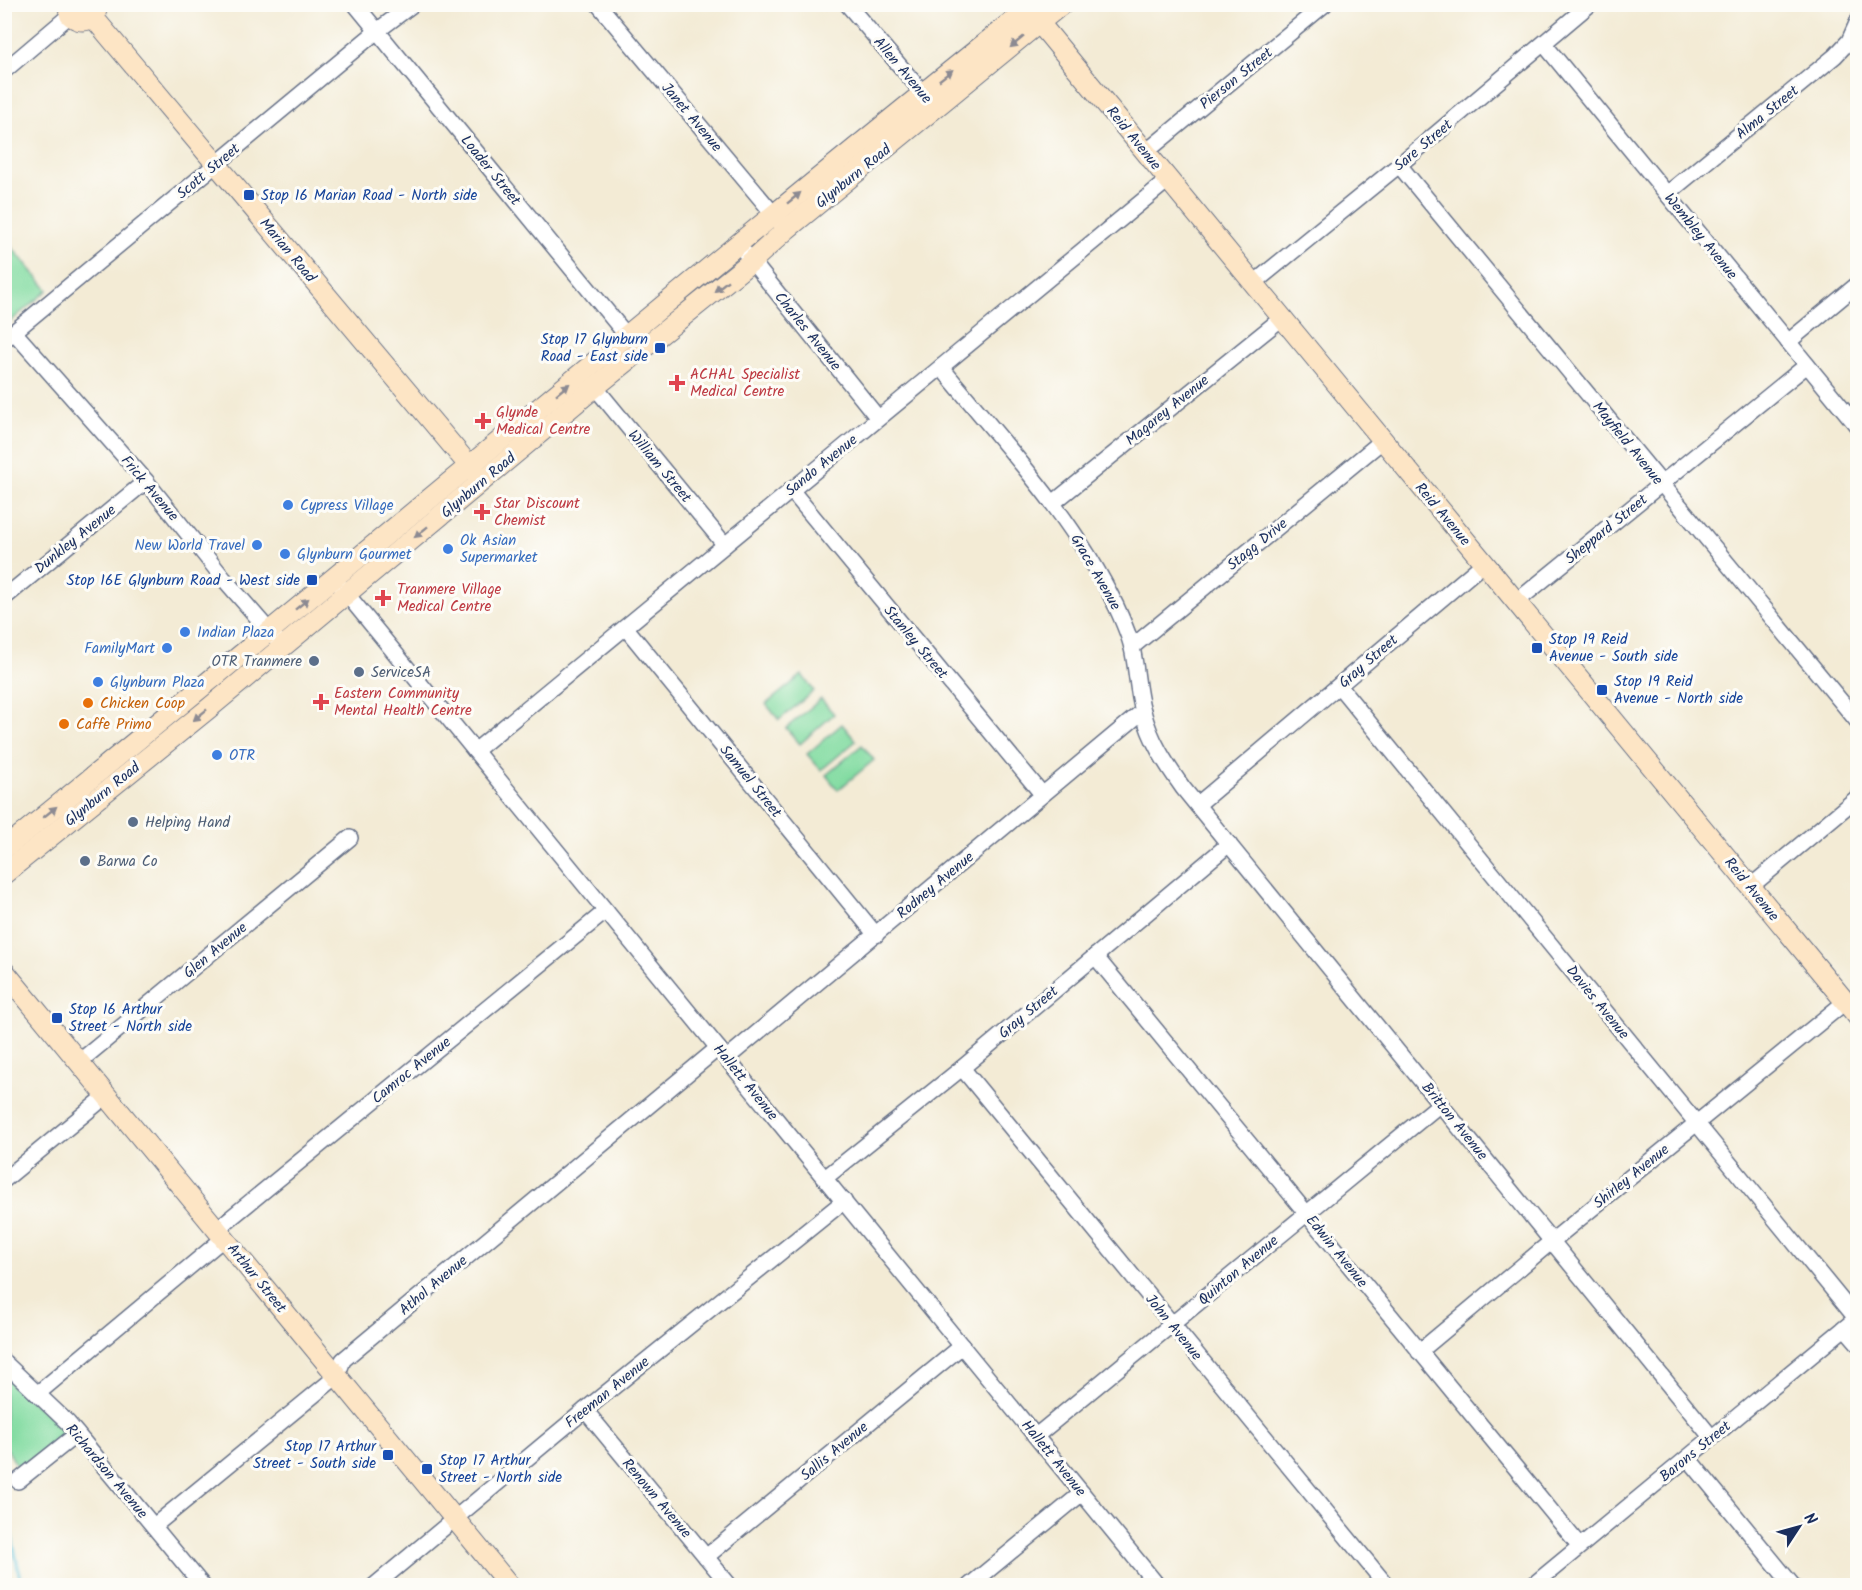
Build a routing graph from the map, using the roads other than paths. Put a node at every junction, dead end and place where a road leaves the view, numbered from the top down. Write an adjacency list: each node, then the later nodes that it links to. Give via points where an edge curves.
1 (355, 4): 12 (street, Loader Street)
2 (412, 4): 12 (street, Scott Street)
3 (598, 4): 22 (street, Janet Avenue)
4 (847, 4): 15 (street, Allen Avenue)
5 (1062, 4): 10 (main road, Glynburn Road)
6 (1325, 4): 17 (street, Pierson Street)
7 (1590, 4): 13 (street, Sare Street)
8 (69, 10): 9 (main road, via 80,21 87,21); 14 (street)
9 (95, 11): 18 (main road, Marian Road)
10 (1034, 12): 15 (main road, Glynburn Road, one-way to 10); 16 (main road, Glynburn Road, one-way to 16); 17 (main road, Reid Avenue)
11 (1857, 21): 21 (street, Alma Street, via 1849,41 1835,56)
12 (377, 31): 18 (street, Scott Street); 30 (street, Loader Street)
13 (1544, 44): 19 (street, Sare Street); 21 (street, Wembley Avenue)
14 (4, 71)
15 (922, 93): 16 (street, Allen Avenue); 22 (main road, Glynburn Road, one-way to 15)
16 (936, 109): 23 (main road, Glynburn Road)
17 (1146, 152): 20 (main road, Reid Avenue)
18 (216, 164): 29 (street, Scott Street); 38 (main road, Marian Road)
19 (1400, 165): 26 (street, Sare Street); 41 (street, Mayfield Avenue)
20 (1168, 180): 26 (main road, Reid Avenue); 33 (street, Sando Avenue)
21 (1667, 194): 31 (street, Wembley Avenue)
22 (774, 214): 23 (street, Janet Avenue); 24 (main road, Glynburn Road)
23 (787, 229): 25 (main road, Glynburn Road)
24 (738, 244): 25 (street, Charles Avenue); 30 (main road, Glynburn Road)
25 (752, 261): 34 (main road, Glynburn Road, one-way to 34); 35 (street, Charles Avenue)
26 (1254, 283): 28 (main road, Reid Avenue)
27 (1857, 284): 31 (street)
28 (1282, 318): 37 (main road, Reid Avenue); 43 (street, Magarey Avenue)
29 (9, 336): 39 (street, Frick Avenue)
30 (627, 336): 38 (main road, Glynburn Road, one-way to 30)
31 (1788, 342): 32 (street, Wembley Avenue)
32 (1807, 365): 36 (street, Wembley Avenue); 41 (street, Sheppard Street)
33 (940, 367): 35 (street, Sando Avenue); 43 (street, Grace Avenue)
34 (595, 387): 40 (main road, Glynburn Road); 44 (street, William Street)
35 (878, 418): 42 (street, Sando Avenue)
36 (1857, 427)
37 (1382, 441): 45 (main road, Reid Avenue); 52 (street, Stagg Drive)
38 (469, 465): 40 (main road, Marian Road); 46 (main road, Glynburn Road)
39 (146, 481): 47 (street, Dunkley Avenue); 50 (street, Frick Avenue)
40 (482, 482): 46 (main road, Glynburn Road, one-way to 46)
41 (1662, 484): 48 (street, Sheppard Street); 57 (street, Mayfield Avenue)
42 (791, 490): 44 (street, Sando Avenue); 59 (street, Stanley Street)
43 (1053, 503): 52 (street, Grace Avenue, via 1098,569)
44 (725, 545): 49 (street, Sando Avenue)
45 (1484, 563): 48 (main road, Reid Avenue); 54 (street, Gray Street)
46 (340, 585): 50 (main road, Glynburn Road, one-way to 46); 51 (main road, Glynburn Road); 58 (street, Hallett Avenue)
47 (4, 597)
48 (1516, 602): 66 (main road, Reid Avenue)
49 (626, 628): 58 (street, Sando Avenue); 68 (street, Samuel Street)
50 (269, 631): 51 (street, Frick Avenue); 55 (main road, Glynburn Road)
51 (283, 646): 53 (main road, Glynburn Road)
52 (1132, 647): 56 (street, Grace Avenue)
53 (245, 678): 55 (main road, via 231,676); 65 (main road, Glynburn Road, one-way to 65)
54 (1339, 686): 61 (street, Gray Street); 77 (street, Davies Avenue)
55 (195, 693): 64 (main road, Glynburn Road, one-way to 55)
56 (1143, 711): 59 (street, Rodney Avenue); 61 (street, Grace Avenue, via 1166,764)
57 (1857, 722)
58 (475, 751): 67 (street, Hallett Avenue)
59 (1042, 794): 68 (street, Rodney Avenue)
60 (1857, 798): 66 (street)
61 (1197, 805): 63 (street, Britton Avenue)
62 (350, 838): 73 (street, Glen Avenue)
63 (1228, 844): 69 (street, Gray Street); 76 (street, Britton Avenue)
64 (4, 849)
65 (5, 872)
66 (1750, 887): 71 (main road, Reid Avenue)
67 (606, 911): 72 (street, Hallett Avenue); 82 (street, Camroc Avenue)
68 (876, 935): 72 (street, Rodney Avenue)
69 (1095, 956): 74 (street, Gray Street); 81 (street, Edwin Avenue)
70 (4, 971): 73 (main road, Arthur Street)
71 (1851, 1010): 77 (street, Shirley Avenue)
72 (722, 1053): 78 (street, Hallett Avenue); 90 (street, Athol Avenue, via 343,1360)
73 (79, 1062): 75 (main road, Arthur Street)
74 (962, 1068): 78 (street, Gray Street); 85 (street, John Avenue)
75 (106, 1096): 79 (street); 82 (main road, Arthur Street)
76 (1440, 1104): 81 (street, Quinton Avenue); 83 (street, Britton Avenue)
77 (1696, 1123): 83 (street, Shirley Avenue); 84 (street, Davies Avenue)
78 (825, 1178): 80 (street, Hallett Avenue)
79 (4, 1180)
80 (844, 1201): 87 (street, Hallett Avenue); 92 (street, Freeman Avenue)
81 (1306, 1213): 85 (street, Quinton Avenue); 88 (street, Edwin Avenue)
82 (220, 1234): 90 (main road, Arthur Street); 91 (street, Camroc Avenue)
83 (1552, 1241): 88 (street, Shirley Avenue); 95 (street, Britton Avenue)
84 (1853, 1321): 86 (street, Davies Avenue); 95 (street, Barons Street)
85 (1172, 1324): 94 (street, Quinton Avenue); 109 (street, John Avenue)
86 (1857, 1343)
87 (962, 1346): 94 (street, Hallett Avenue); 102 (street, Sallis Avenue)
88 (1419, 1352): 101 (street, Edwin Avenue)
89 (4, 1362): 91 (street, Richardson Avenue)
90 (337, 1376): 99 (main road, Arthur Street); 100 (street, Athol Avenue)
91 (37, 1394): 93 (street, Richardson Avenue)
92 (585, 1410): 99 (street, Freeman Avenue); 102 (street, Renown Avenue)
93 (77, 1434): 97 (street); 100 (street, Richardson Avenue)
94 (1036, 1436): 98 (street, Hallett Avenue)
95 (1712, 1438): 96 (street, Barons Street)
96 (1688, 1458): 101 (street, Barons Street); 111 (street)
97 (18, 1481)
98 (1082, 1492): 107 (street); 108 (street, Hallett Avenue)
99 (454, 1518): 104 (street, Freeman Avenue); 105 (main road, Arthur Street)
100 (154, 1526): 103 (street, Richardson Avenue)
101 (1579, 1545): 110 (street, Barons Street)
102 (706, 1557): 106 (street, Renown Avenue)
103 (203, 1586)
104 (374, 1586)
105 (510, 1586)
106 (730, 1586)
107 (969, 1586)
108 (1158, 1586)
109 (1387, 1586)
110 (1532, 1586)
111 (1792, 1586)

